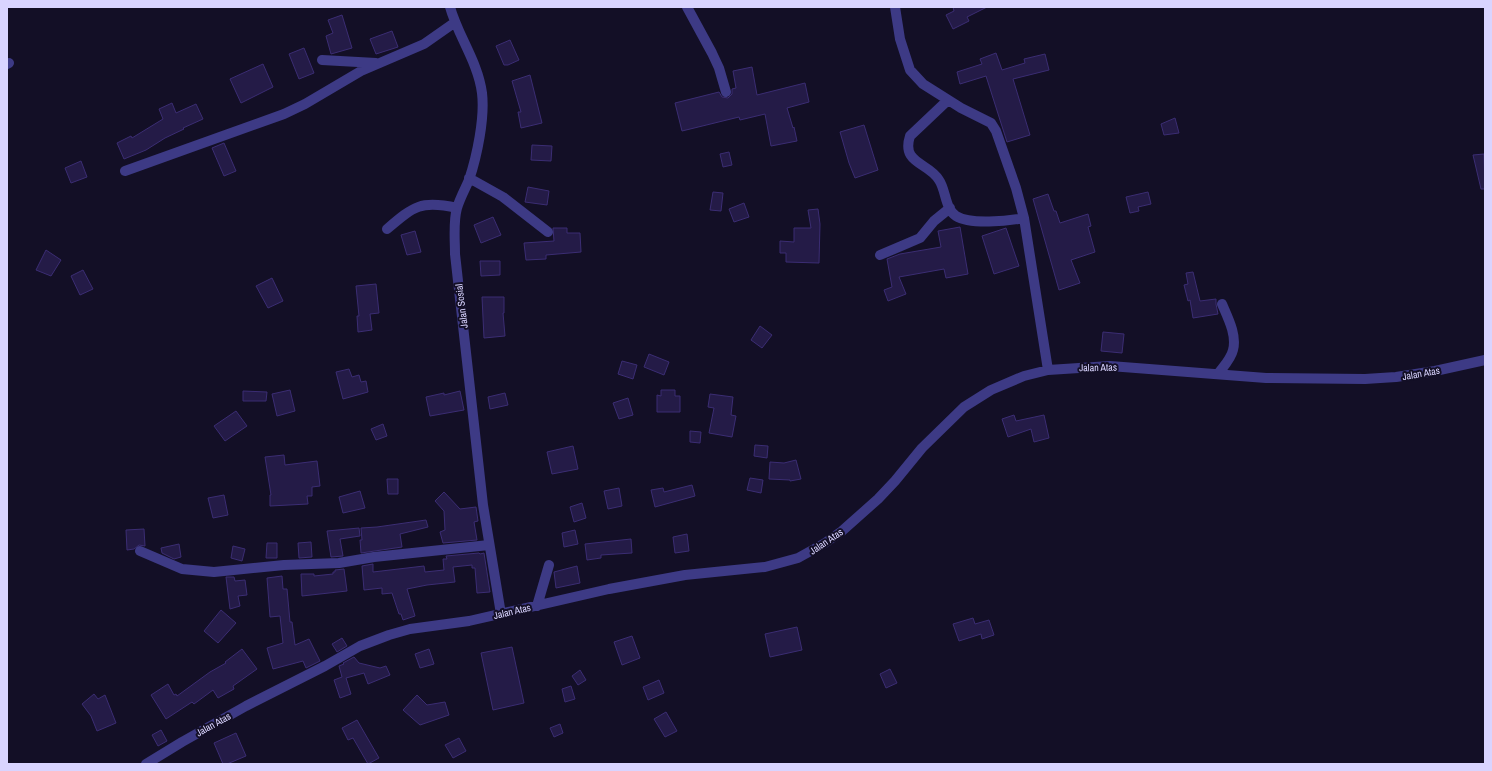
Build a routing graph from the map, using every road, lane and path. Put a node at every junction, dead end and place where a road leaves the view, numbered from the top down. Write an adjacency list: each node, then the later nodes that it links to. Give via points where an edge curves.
1 (450, 7): 4 (street, Jalan Sosial)
2 (687, 7): 7 (street, via 719,68)
3 (895, 7): 8 (street, via 900,39 910,70 923,84)
4 (454, 23): 6 (street, via 424,44); 10 (street, Jalan Sosial, via 478,75 482,92 477,148)
5 (322, 60): 6 (street)
6 (378, 63): 9 (street, via 284,114)
7 (726, 92)
8 (948, 100): 12 (street, via 910,136 908,148 914,160 940,180); 13 (street, via 991,123 1012,176)
9 (125, 171)
10 (469, 178): 11 (street, Jalan Sosial); 15 (street, via 503,197)
11 (457, 208): 14 (street, via 433,204 419,206 407,212); 21 (street, Jalan Sosial, via 455,254)
12 (950, 208): 13 (street, via 957,217 965,219 999,221); 16 (street, via 934,221 920,238)
13 (1024, 218): 19 (street)
14 (388, 229)
15 (548, 232)
16 (880, 255)
17 (1222, 304): 20 (street, via 1234,341 1233,351)
18 (1485, 360): 20 (street, Jalan Atas, via 1435,371 1365,379 1266,378)
19 (1048, 370): 20 (street, Jalan Atas, via 1110,366); 24 (street, Jalan Atas, via 1004,384 964,407 922,448 878,499 831,539 804,555 765,567 664,579 559,599)
20 (1218, 374)
21 (489, 545): 22 (street, via 340,563 214,572 182,569); 25 (street, Jalan Sosial)
22 (140, 551)
23 (549, 565): 24 (street)
24 (537, 606): 25 (street, Jalan Atas)
25 (501, 614): 26 (street, Jalan Atas, via 410,629 389,634 360,646 246,706)
26 (152, 762)

